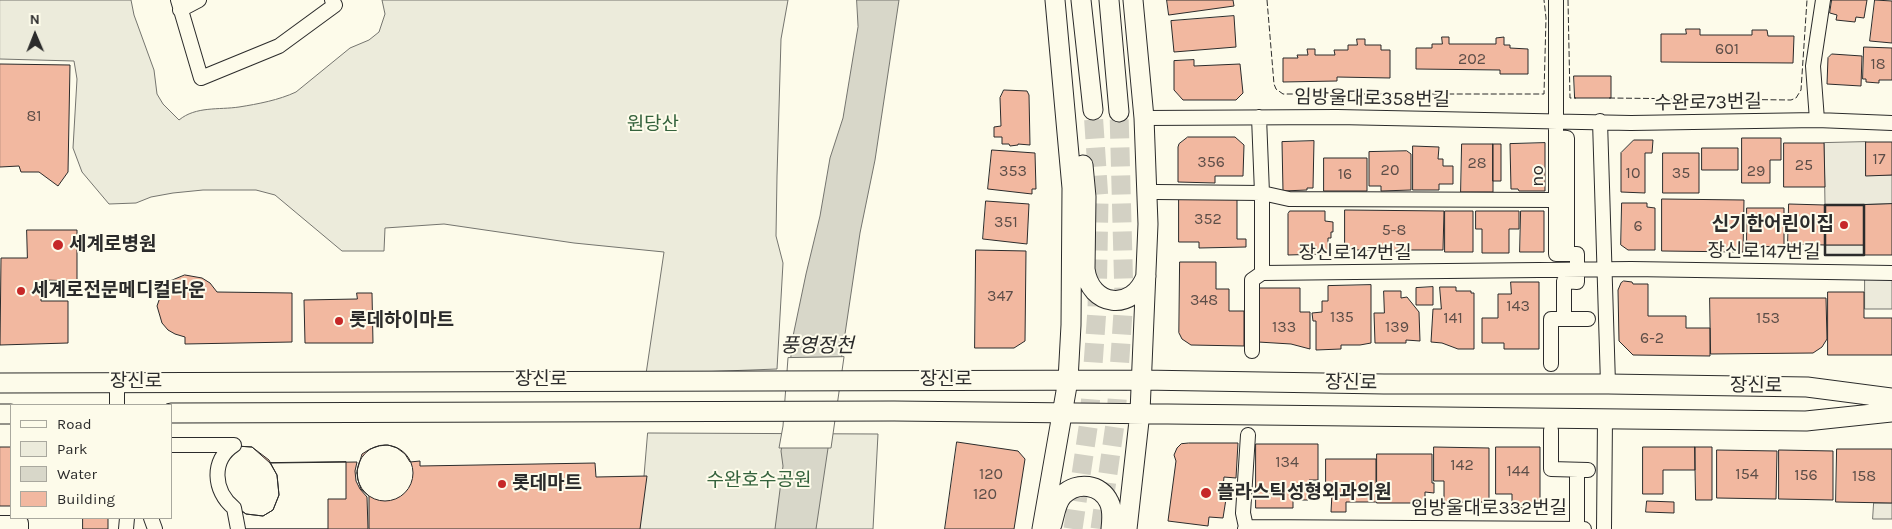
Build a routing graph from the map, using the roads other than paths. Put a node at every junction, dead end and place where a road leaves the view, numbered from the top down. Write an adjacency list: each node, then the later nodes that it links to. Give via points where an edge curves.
1 (199, 0): 9 (street)
2 (332, 0): 9 (street, via 335,5 279,46 201,78)
3 (1055, 0): 19 (main road)
4 (1081, 0): 10 (main road)
5 (1109, 0): 11 (main road)
6 (1133, 0): 13 (main road)
7 (1556, 0): 15 (street, no)
8 (1823, 0): 14 (street, via 1813,66)
9 (179, 5)
10 (1093, 110)
11 (1119, 112)
12 (1259, 117): 13 (street, 임방울대로358번길); 15 (street, 임방울대로358번길); 21 (street)
13 (1144, 118): 24 (main road)
14 (1817, 120): 16 (street, 수완로73번길); 17 (street, 수완로73번길)
15 (1556, 121): 16 (street, 임방울대로358번길); 18 (street, no)
16 (1600, 122): 25 (street)
17 (1892, 122)
18 (1556, 137): 22 (street, no); 23 (street, via 1567,138)
19 (1068, 139): 24 (main road, via 1082,157 1086,197 1085,269 1091,288 1107,299 1128,298 1143,286); 33 (main road, via 1072,198)
20 (1156, 192): 21 (street)
21 (1262, 193): 22 (street, via 1289,198); 27 (street)
22 (1556, 200): 23 (street, no, via 1556,254)
23 (1567, 254): 26 (street, no, via 1577,254)
24 (1147, 266): 34 (main road)
25 (1605, 270): 26 (street, 장신로147번길); 28 (street, 장신로147번길); 37 (street)
26 (1577, 271): 27 (street, 장신로147번길); 29 (street, via 1577,282 1564,281)
27 (1262, 273): 31 (street, via 1252,280)
28 (1892, 273)
29 (1564, 319): 30 (street); 32 (street, via 1551,319 1555,349)
30 (1588, 319)
31 (1252, 351)
32 (1551, 364)
33 (1068, 380): 34 (main road, 장신로); 36 (main road, 장신로); 43 (main road)
34 (1142, 380): 37 (main road, 장신로); 40 (main road)
35 (0, 382): 36 (main road, 장신로)
36 (117, 382): 39 (street)
37 (1608, 384): 38 (main road, 장신로, via 1807,387)
38 (1892, 398)
39 (117, 404)
40 (1140, 412): 43 (main road, 장신로); 44 (main road, 장신로); 55 (main road)
41 (1892, 412): 44 (main road, 장신로, via 1806,421)
42 (172, 413): 43 (main road, 장신로, via 894,410)
43 (1062, 413): 52 (main road)
44 (1605, 418): 58 (street)
45 (1553, 432): 56 (street, via 1551,469 1582,470)
46 (1248, 434): 49 (street, via 1243,513)
47 (172, 445): 51 (street, via 234,445 225,451 217,467 220,489 234,508)
48 (0, 523): 50 (street, via 21,523)
49 (1246, 528): 56 (street, 임방울대로332번길)
50 (21, 529)
51 (238, 529)
52 (1042, 529)
53 (1050, 529): 54 (main road, via 1062,496 1078,486 1087,486 1096,488 1109,502)
54 (1111, 529)
55 (1127, 529)
56 (1576, 529): 57 (street, 임방울대로332번길)
57 (1584, 529)
58 (1604, 529)

